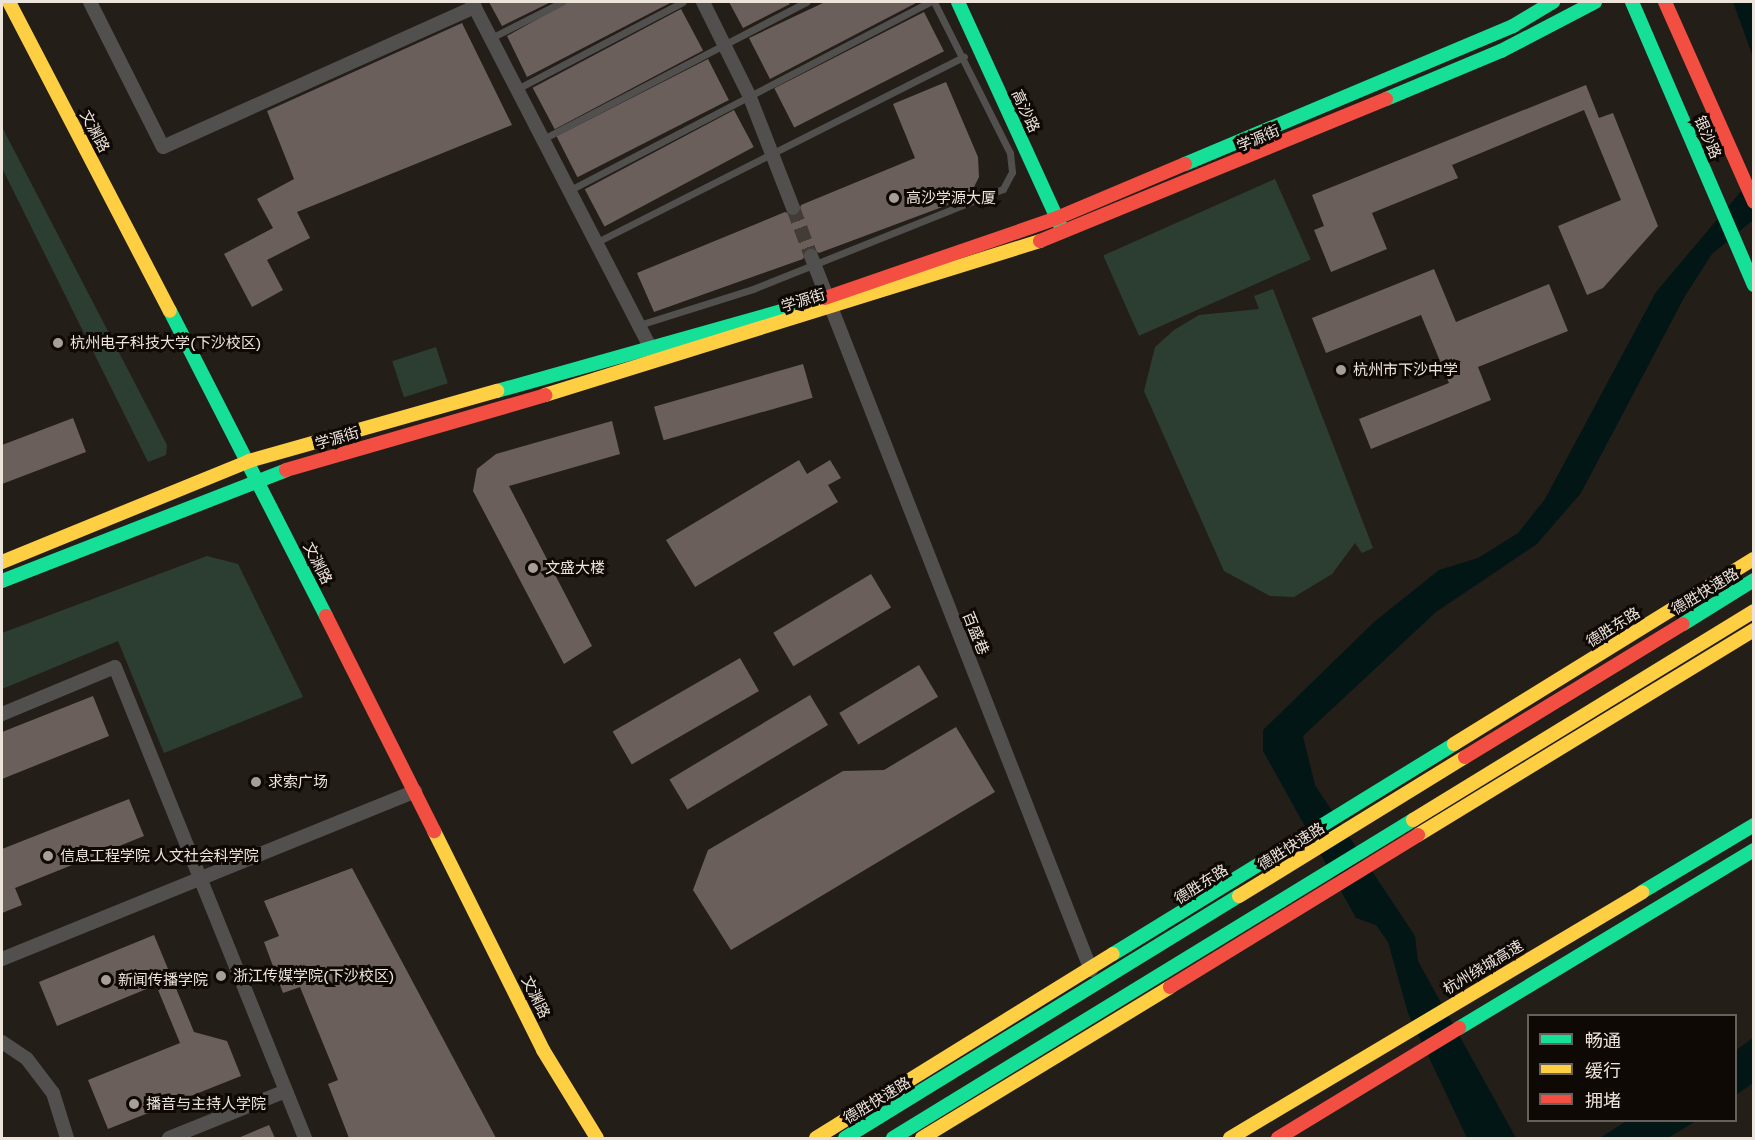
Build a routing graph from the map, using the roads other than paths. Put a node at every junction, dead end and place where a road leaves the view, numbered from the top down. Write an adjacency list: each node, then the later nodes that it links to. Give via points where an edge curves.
1 (9, 2): 33 (main road, 文渊路)
2 (90, 2): 13 (street, via 163,147)
3 (562, 2): 14 (lane)
4 (682, 2): 17 (lane)
5 (703, 2): 15 (street)
6 (806, 2): 15 (lane)
7 (932, 2): 16 (lane); 18 (lane)
8 (958, 2): 24 (main road, 高沙路)
9 (1553, 2): 24 (main road, 学源街, via 1513,26)
10 (1595, 2): 25 (main road, 学源街, via 1461,69)
11 (1632, 2): 28 (main road, 银沙路)
12 (1665, 2): 22 (main road, 银沙路)
13 (474, 4): 14 (street)
14 (491, 38): 17 (street)
15 (725, 44): 18 (street); 19 (lane)
16 (964, 57): 20 (lane); 27 (lane, via 1010,153 1012,172 1003,189)
17 (518, 89): 19 (street)
18 (749, 95): 20 (street); 21 (lane)
19 (543, 139): 21 (street)
20 (774, 154): 23 (street); 26 (lane)
21 (570, 190): 26 (street)
22 (1754, 202)
23 (793, 208)
24 (1057, 218): 25 (main road, 高沙路); 29 (main road, 学源街)
25 (1064, 234): 29 (main road, 学源街)
26 (597, 242): 30 (street)
27 (812, 261): 29 (street, 百盛巷); 30 (lane)
28 (1754, 285)
29 (828, 303): 31 (main road, 学源街); 32 (main road, 学源街); 47 (street, 百盛巷)
30 (639, 325): 31 (street)
31 (651, 348): 32 (street); 33 (main road, 学源街)
32 (658, 362): 34 (main road, 学源街)
33 (249, 461): 34 (main road, 文渊路); 36 (main road, 学源街)
34 (257, 478): 38 (main road, 学源街); 42 (main road, 文渊路)
35 (1754, 560): 47 (main road, 德胜东路)
36 (2, 561)
37 (1754, 580): 55 (main road, 德胜快速路)
38 (2, 581)
39 (1754, 611): 56 (main road)
40 (1754, 630): 57 (main road)
41 (2, 714): 45 (street, via 116,667)
42 (415, 791): 45 (street); 53 (main road, 文渊路, via 543,1050)
43 (1754, 825): 58 (main road, 杭州绕城高速)
44 (1754, 850): 59 (main road)
45 (200, 879): 46 (street); 49 (street)
46 (2, 959)
47 (1091, 970): 54 (main road, 德胜东路)
48 (2, 1042): 50 (street, via 27,1059 53,1093)
49 (286, 1091): 51 (street); 52 (street)
50 (67, 1138)
51 (169, 1138)
52 (305, 1138)
53 (597, 1138)
54 (816, 1138)
55 (845, 1138)
56 (893, 1138)
57 (922, 1138)
58 (1230, 1138)
59 (1278, 1138)

